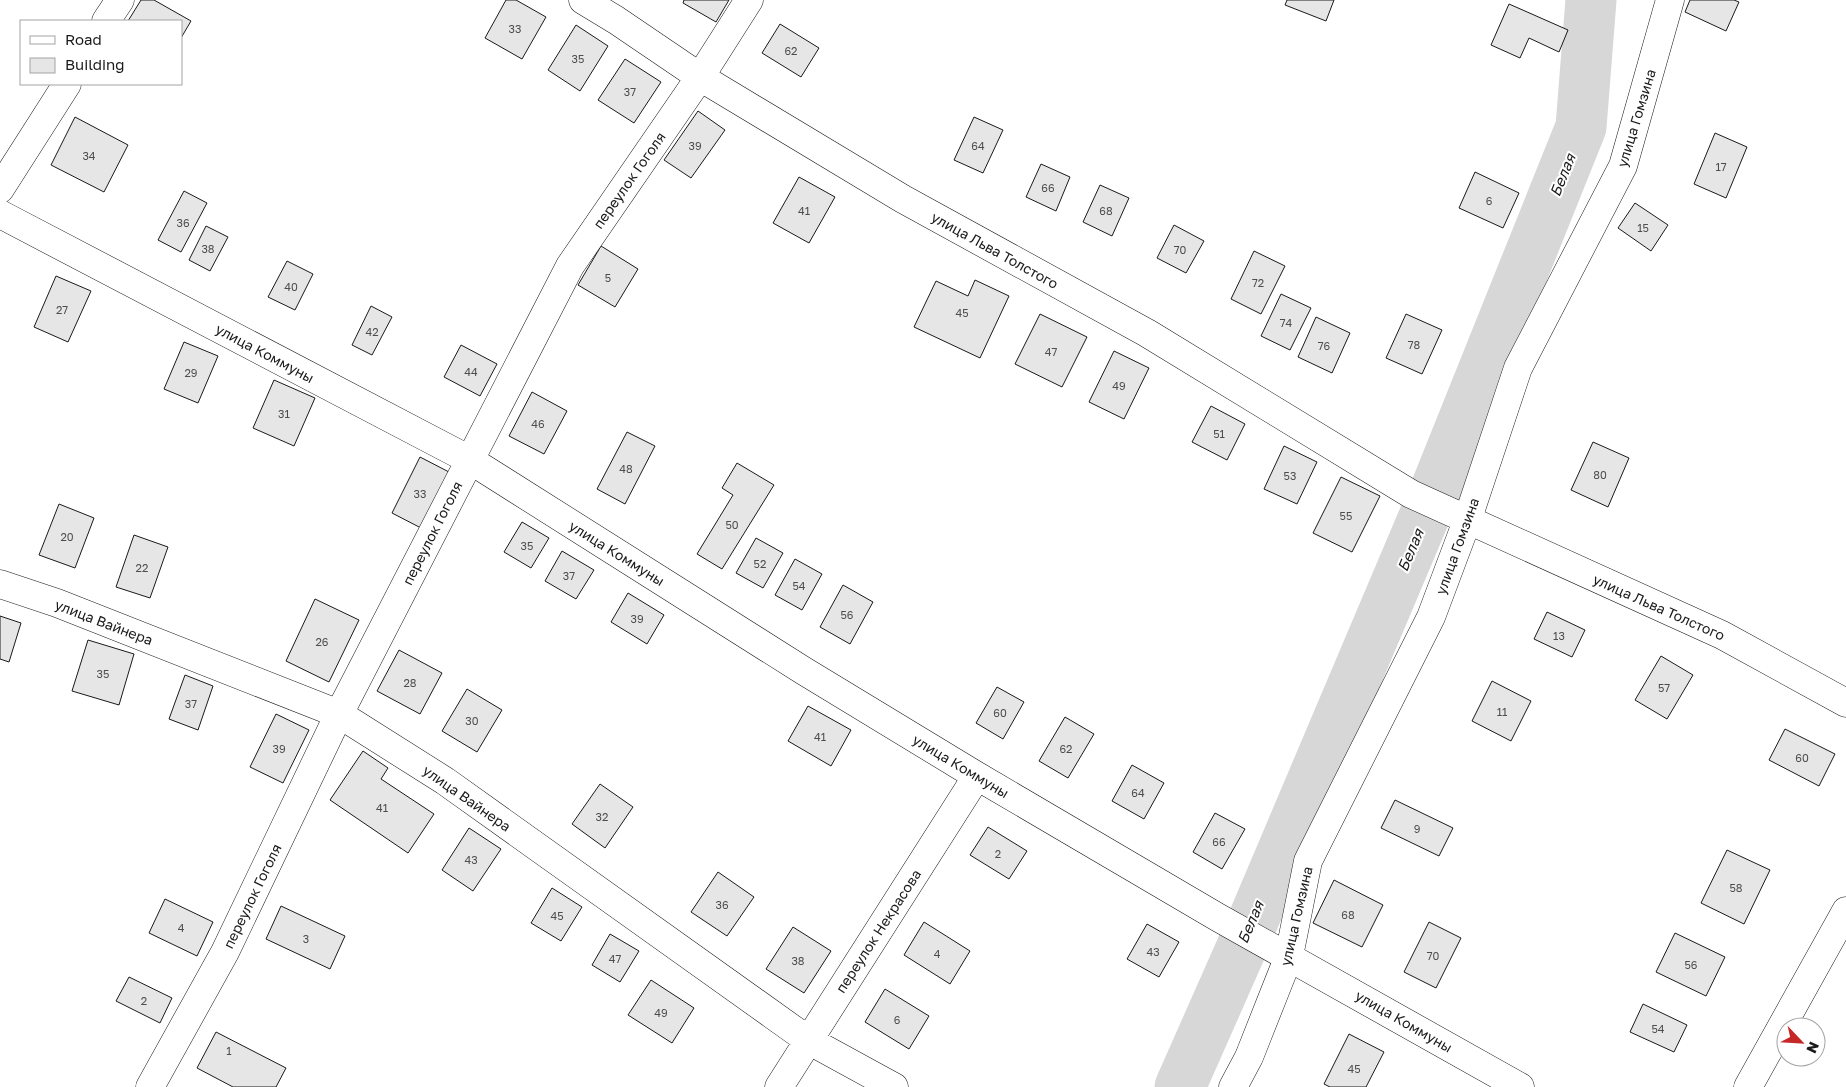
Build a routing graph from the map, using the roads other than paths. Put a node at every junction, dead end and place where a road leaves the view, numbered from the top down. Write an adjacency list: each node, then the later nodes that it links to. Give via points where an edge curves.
1 (120, 0): 5 (street)
2 (582, 0): 6 (street, улица Льва Толстого)
3 (749, 0): 6 (street, переулок Гоголя)
4 (1670, 0): 11 (street, улица Гомзина, via 1623,166 1518,368)
5 (107, 20)
6 (700, 77): 10 (street, переулок Гоголя, via 570,266); 11 (street, улица Льва Толстого, via 903,199 1147,333 1411,494)
7 (66, 85): 8 (street)
8 (0, 189)
9 (0, 214): 10 (street, улица Коммуны)
10 (470, 460): 14 (street, переулок Гоголя); 15 (street, улица Коммуны)
11 (1467, 520): 13 (street, улица Льва Толстого, via 1722,634); 17 (street, улица Гомзина, via 1431,617 1308,861)
12 (0, 584): 14 (street, улица Вайнера, via 57,603)
13 (1846, 703)
14 (338, 714): 18 (street, улица Вайнера, via 445,781); 19 (street, переулок Гоголя, via 225,952)
15 (977, 776): 17 (street, улица Коммуны); 18 (street, переулок Некрасова)
16 (1846, 910): 24 (street)
17 (1289, 956): 22 (street, улица Гомзина, via 1249,1057); 23 (street, улица Коммуны)
18 (808, 1040): 20 (street, переулок Некрасова); 21 (street, улица Вайнера)
19 (150, 1087)
20 (780, 1087)
21 (894, 1087)
22 (1233, 1087)
23 (1520, 1087)
24 (1748, 1087)

